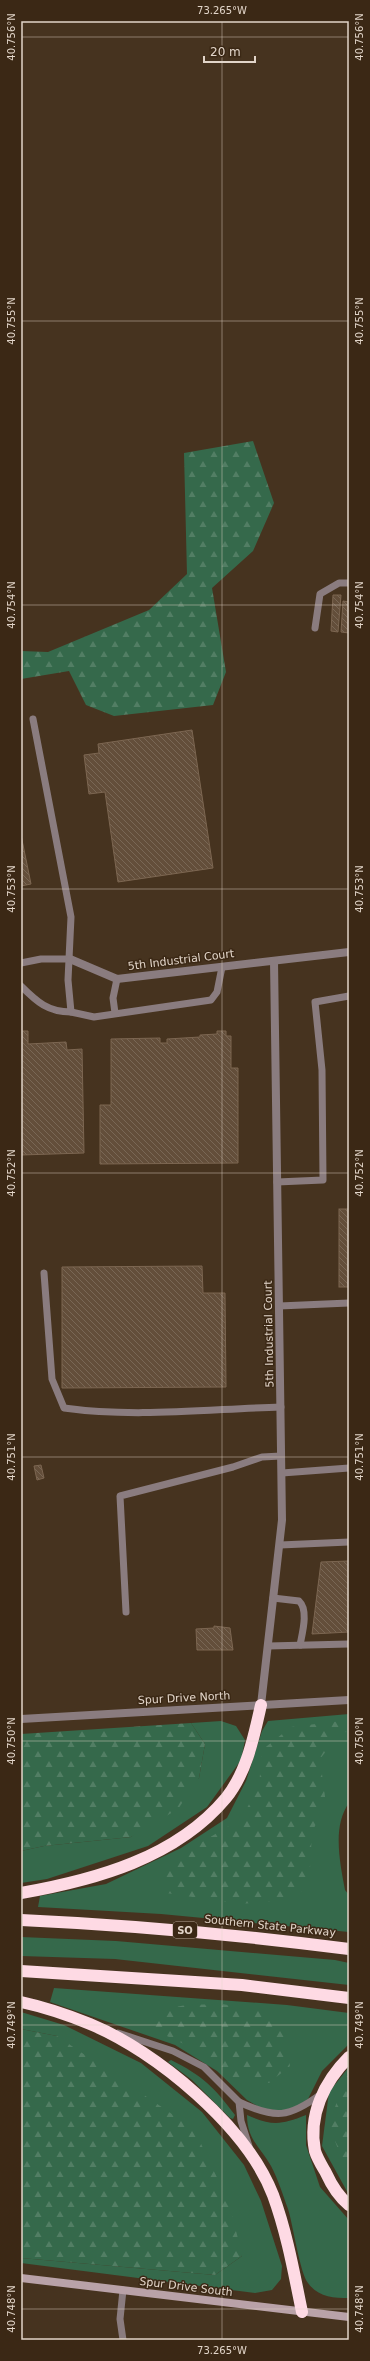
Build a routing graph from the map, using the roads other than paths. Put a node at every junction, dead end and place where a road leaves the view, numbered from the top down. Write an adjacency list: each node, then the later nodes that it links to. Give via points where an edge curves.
1 (349, 584): 2 (lane, via 339,583 320,594)
2 (316, 628)
3 (33, 719): 5 (lane, via 72,917)
4 (349, 952): 6 (street, 5th Industrial Court)
5 (70, 959): 7 (lane, via 41,959); 9 (street, 5th Industrial Court); 12 (lane, via 68,980)
6 (274, 961): 8 (street, 5th Industrial Court); 14 (street, 5th Industrial Court)
7 (21, 963)
8 (222, 967): 9 (street, 5th Industrial Court); 13 (lane, via 217,992 211,1000)
9 (117, 979): 13 (lane, via 113,998)
10 (21, 986): 12 (lane, via 56,1012)
11 (349, 996): 14 (lane, via 315,1002 322,1070 323,1180)
12 (71, 1012): 13 (lane, via 94,1016)
13 (115, 1013)
14 (277, 1182): 17 (street, 5th Industrial Court)
15 (44, 1273): 18 (lane, via 52,1379 64,1408 91,1412 139,1412)
16 (349, 1303): 17 (lane)
17 (279, 1306): 18 (street, 5th Industrial Court)
18 (281, 1407): 19 (street, 5th Industrial Court)
19 (281, 1456): 21 (street, 5th Industrial Court); 25 (lane, via 262,1457 120,1496)
20 (349, 1468): 21 (lane)
21 (282, 1473): 23 (street, 5th Industrial Court)
22 (349, 1542): 23 (lane)
23 (280, 1545): 24 (street, 5th Industrial Court)
24 (273, 1598): 27 (lane, via 302,1604 304,1611); 28 (street, 5th Industrial Court)
25 (126, 1612)
26 (349, 1644): 27 (lane)
27 (300, 1645): 28 (lane)
28 (268, 1646): 30 (street, 5th Industrial Court)
29 (349, 1700): 30 (street, Spur Drive North)
30 (261, 1704): 31 (street, Spur Drive North); 32 (highway, via 243,1768 226,1797 197,1827 158,1852 113,1871 52,1888)
31 (21, 1719)
32 (21, 1893)
33 (21, 1920): 34 (highway, Southern State Parkway / SO, via 242,1935)
34 (349, 1949)
35 (21, 1971): 36 (highway, via 242,1984)
36 (349, 1998)
37 (21, 2002): 38 (highway)
38 (91, 2024): 41 (lane, via 173,2051 204,2067); 42 (highway, via 139,2050 184,2083 223,2120)
39 (349, 2057): 40 (highway, via 334,2072)
40 (321, 2094): 41 (lane, via 292,2113 270,2114); 43 (highway, via 314,2124 315,2152 330,2181)
41 (239, 2102): 42 (lane, via 241,2121)
42 (250, 2152): 46 (highway, via 273,2194 286,2235)
43 (349, 2205)
44 (21, 2278): 45 (street, Spur Drive South)
45 (124, 2290): 46 (street, Spur Drive South); 48 (lane, via 120,2319)
46 (302, 2312): 47 (street, Spur Drive South)
47 (349, 2317)
48 (123, 2340)

